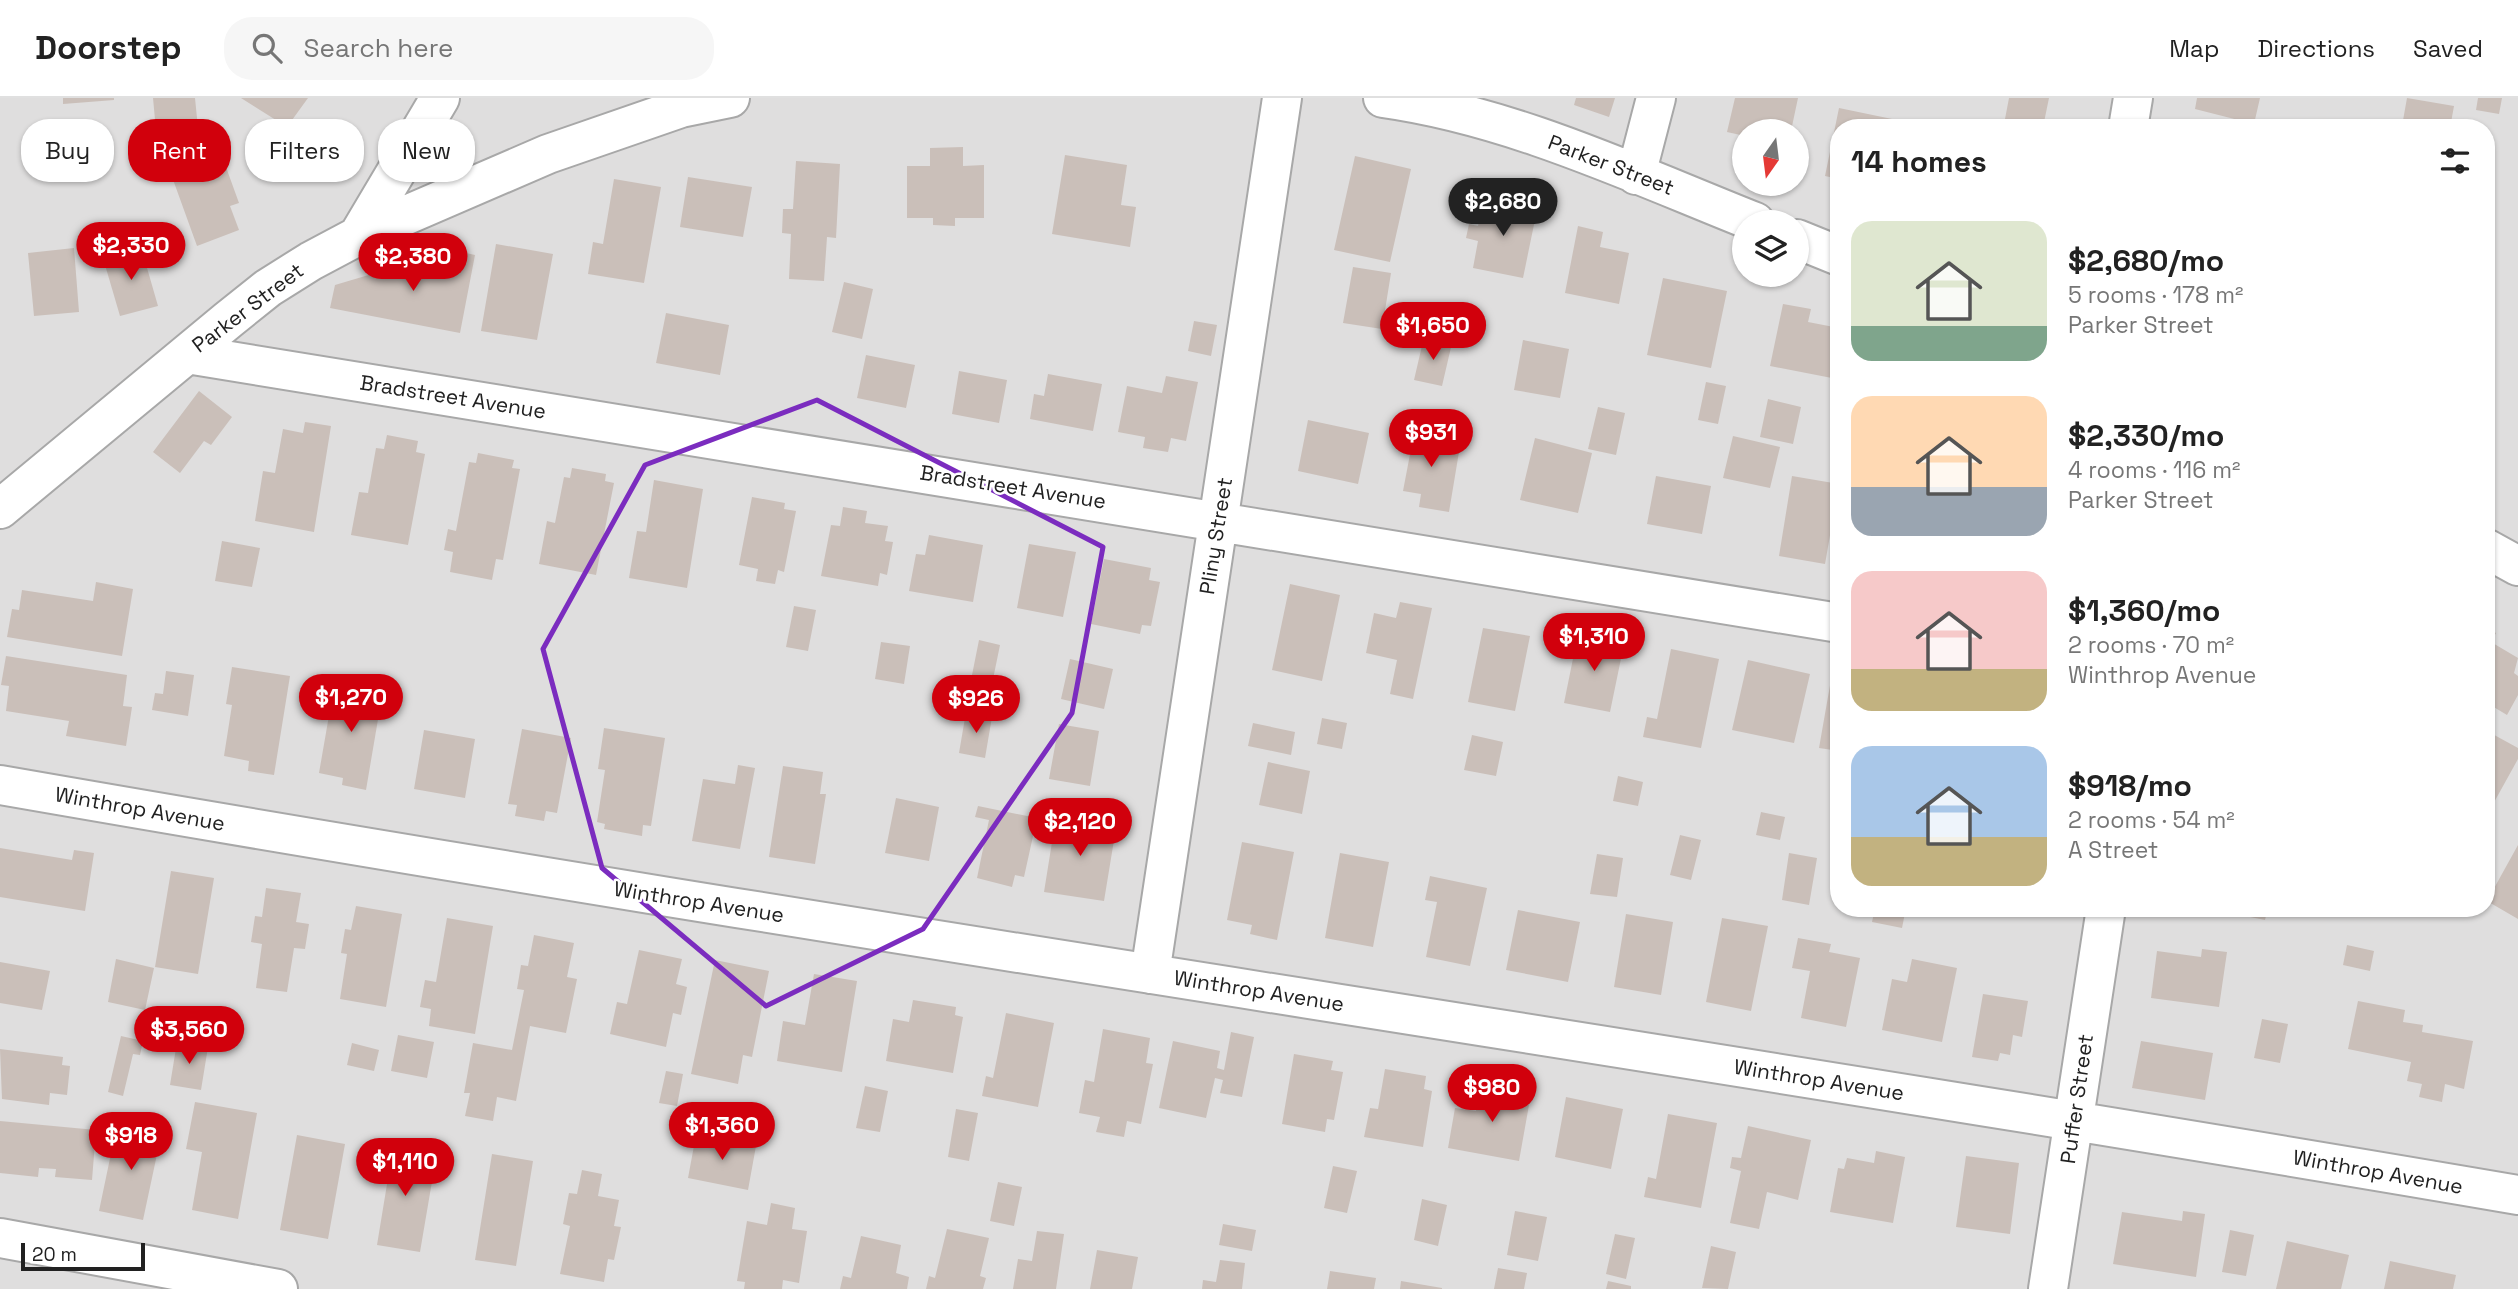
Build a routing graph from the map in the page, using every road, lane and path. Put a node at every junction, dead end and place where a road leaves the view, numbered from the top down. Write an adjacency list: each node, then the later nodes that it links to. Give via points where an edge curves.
1 (440, 98): 10 (street)
2 (730, 98): 10 (street, Parker Street, via 681,108 559,149)
3 (1282, 98): 15 (street, Pliny Street)
4 (1383, 98): 8 (street, Parker Street, via 1476,116)
5 (1656, 98): 8 (street)
6 (2133, 98): 7 (street)
7 (2130, 119)
8 (1636, 175): 9 (street, Parker Street)
9 (1732, 213)
10 (358, 236): 13 (street, Parker Street, via 268,288)
11 (1809, 244): 12 (street)
12 (1830, 252)
13 (187, 354): 14 (street, Parker Street); 15 (street, Bradstreet Avenue)
14 (0, 509)
15 (1218, 520): 18 (street, Bradstreet Avenue); 21 (street, Pliny Street)
16 (2495, 553): 17 (street)
17 (2518, 566)
18 (1830, 622)
19 (0, 785): 21 (street, Winthrop Avenue)
20 (2105, 917): 22 (street, Puffer Street)
21 (1150, 974): 22 (street, Winthrop Avenue)
22 (2074, 1121): 23 (street, Winthrop Avenue); 26 (street, Puffer Street)
23 (2518, 1195)
24 (0, 1238): 25 (street)
25 (278, 1289)
26 (2048, 1289)

